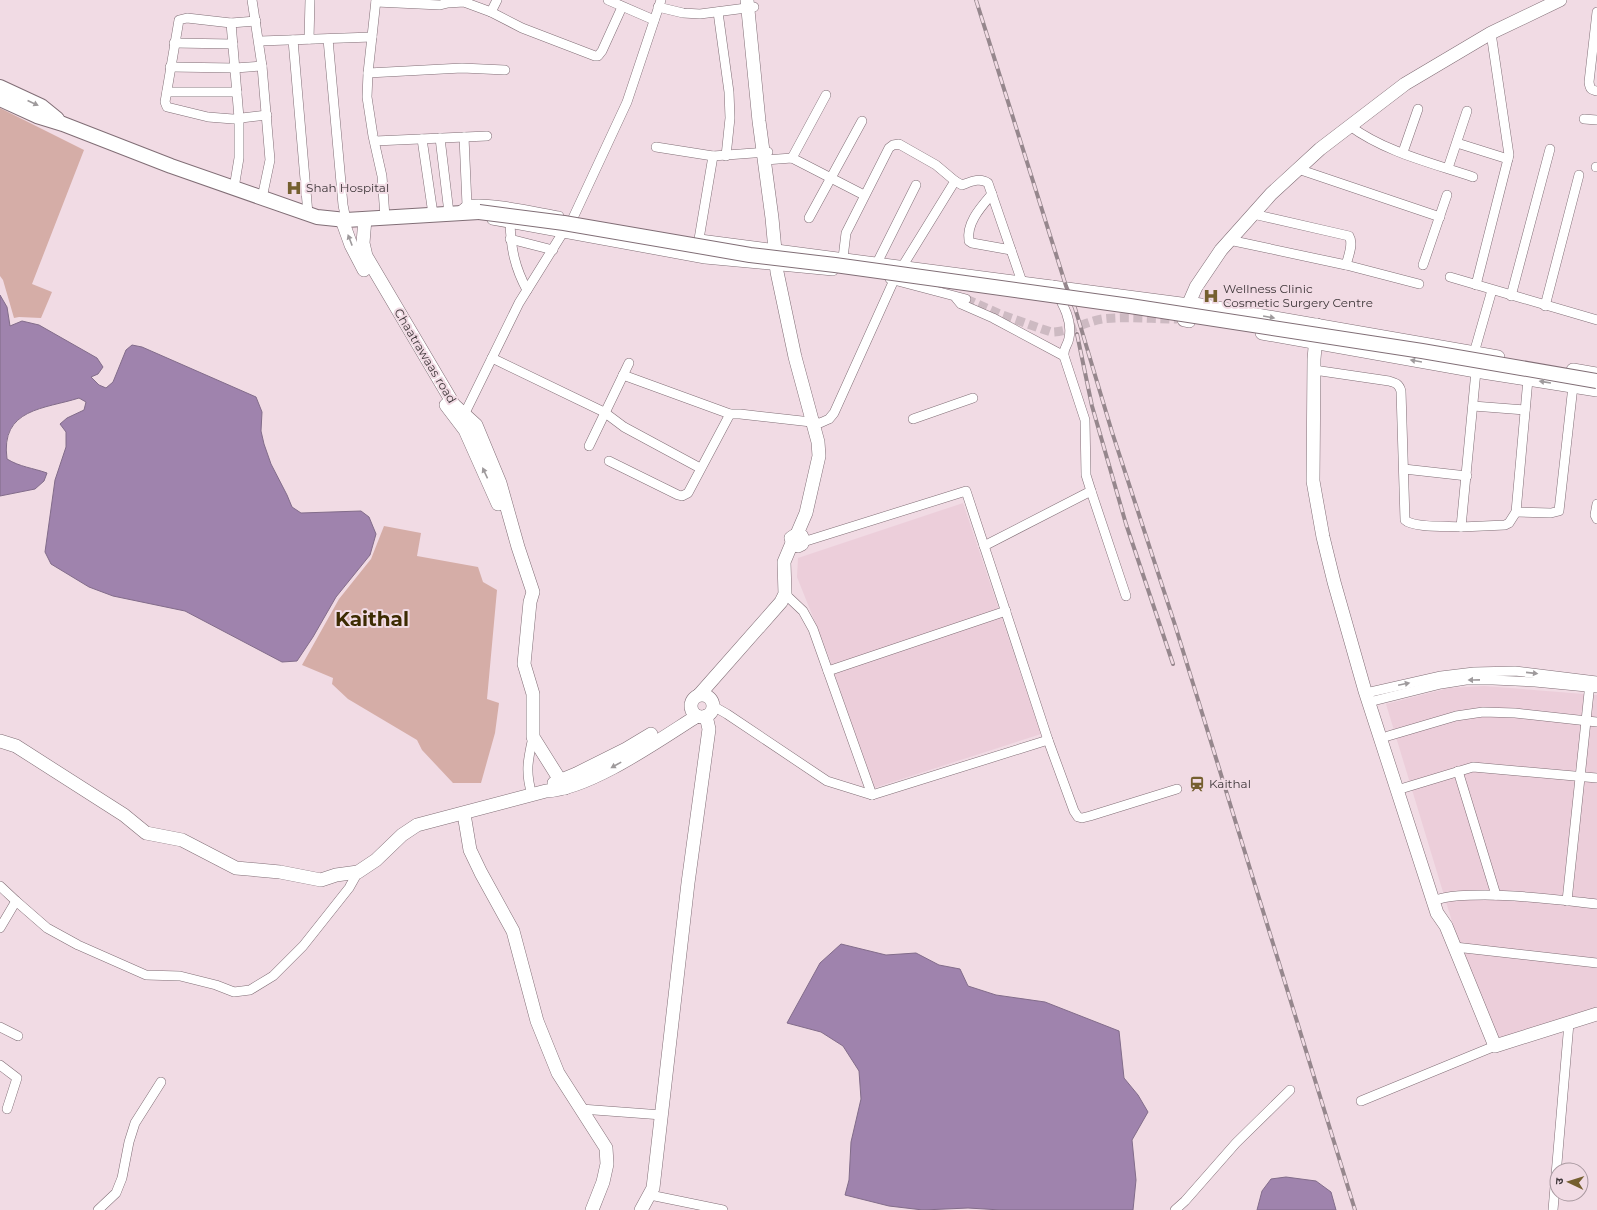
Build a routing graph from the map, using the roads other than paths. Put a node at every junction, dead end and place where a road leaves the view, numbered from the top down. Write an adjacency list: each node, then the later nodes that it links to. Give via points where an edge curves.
1 (252, 0): 14 (street)
2 (310, 0): 20 (street)
3 (497, 0): 10 (street)
4 (608, 0): 9 (street)
5 (1560, 0): 16 (street)
6 (376, 1): 10 (street, via 440,5 464,2); 17 (street)
7 (660, 3): 11 (street, via 682,13); 13 (street)
8 (750, 4): 11 (street); 55 (street)
9 (622, 7): 10 (street, via 598,56 522,28); 13 (street)
10 (491, 12)
11 (718, 12): 54 (street, via 729,92 730,118)
12 (1597, 12): 30 (street, via 1589,82 1592,90)
13 (654, 20): 76 (street, via 627,102)
14 (256, 21): 15 (street); 21 (street)
15 (230, 23): 22 (street, via 182,18 178,22); 23 (street)
16 (1491, 33): 43 (street, via 1405,84); 57 (street)
17 (372, 37): 18 (street); 28 (street)
18 (328, 39): 20 (street); 79 (street)
19 (293, 40): 20 (street); 21 (street); 71 (street)
20 (309, 40)
21 (260, 42): 24 (street)
22 (174, 43): 23 (street); 25 (street)
23 (233, 44): 26 (street)
24 (262, 66): 26 (street); 37 (street)
25 (170, 67): 26 (street); 31 (street)
26 (235, 68): 32 (street)
27 (505, 70): 28 (street, via 462,68)
28 (368, 73): 48 (street, via 367,97)
29 (0, 87): 42 (main road, one-way to 42, via 41,106)
30 (1597, 91)
31 (167, 92): 32 (street); 38 (street, via 166,107 208,117)
32 (237, 92): 38 (street)
33 (826, 95): 56 (street)
34 (0, 99): 42 (main road, via 37,116)
35 (1418, 109): 52 (street)
36 (1467, 111): 49 (street)
37 (267, 115): 38 (street); 69 (street, via 270,160)
38 (239, 118): 65 (street)
39 (1584, 119): 40 (street)
40 (1597, 120)
41 (862, 122): 61 (street)
42 (63, 124): 65 (main road)
43 (1350, 126): 52 (street, via 1364,136); 59 (street)
44 (487, 136): 45 (street)
45 (464, 137): 46 (street); 70 (street)
46 (440, 138): 47 (street); 70 (street)
47 (422, 139): 48 (street); 72 (street)
48 (375, 141): 75 (street, via 382,176)
49 (1457, 144): 57 (street); 58 (street)
50 (656, 147): 53 (street)
51 (1550, 149): 102 (street)
52 (1403, 152): 58 (street)
53 (713, 156): 54 (street); 83 (street)
54 (726, 156): 55 (street)
55 (767, 156): 56 (street); 86 (street)
56 (792, 158): 61 (street)
57 (1508, 159): 99 (street)
58 (1448, 168): 62 (street)
59 (1298, 169): 73 (street); 74 (street)
60 (1579, 175): 106 (street)
61 (830, 177): 67 (street); 77 (street)
62 (1473, 177)
63 (956, 181): 66 (street, via 962,185 985,180); 67 (street, via 921,155 895,144 889,148); 91 (street)
64 (916, 185): 89 (street)
65 (234, 188): 69 (main road)
66 (992, 194): 87 (street); 87 (street, via 973,218 969,241)
67 (864, 195): 88 (street, via 846,233)
68 (1448, 195): 74 (street)
69 (262, 198): 71 (main road)
70 (463, 211): 72 (main road); 76 (street, via 476,204 512,207); 80 (street, via 474,218); 119 (main road, bridge, via 564,223 750,255 1130,306)
71 (308, 214): 79 (main road)
72 (433, 214): 75 (main road)
73 (1253, 214): 84 (street); 92 (street, via 1349,236 1351,245)
74 (1440, 217): 90 (street)
75 (385, 218): 78 (main road)
76 (573, 218): 83 (street)
77 (809, 218)
78 (365, 219): 79 (main road); 127 (street, Chaatrawaas road, via 362,243 366,256)
79 (344, 220): 127 (street, one-way to 79, via 449,411 359,262)
80 (510, 223): 81 (street); 82 (street)
81 (562, 234): 85 (street); 93 (street, via 705,259)
82 (510, 239): 85 (street); 100 (street, via 520,278)
83 (699, 239): 86 (street)
84 (1229, 240): 92 (street); 105 (street, via 1196,287)
85 (553, 250): 100 (street)
86 (778, 250): 88 (street); 93 (street)
87 (1011, 250): 96 (street)
88 (842, 258): 89 (street)
89 (877, 263): 91 (street)
90 (1423, 265)
91 (903, 266): 95 (street); 96 (street)
92 (1346, 266): 97 (street)
93 (781, 267): 95 (street); 129 (street)
94 (1450, 277): 99 (street)
95 (894, 280): 103 (street); 129 (street, via 834,413 829,419)
96 (1022, 282): 98 (street)
97 (1419, 284)
98 (1052, 285): 105 (street); 111 (street, via 1064,304 1069,324 1069,340)
99 (1476, 285): 101 (street)
100 (527, 290): 112 (street)
101 (1492, 290): 102 (street); 110 (street)
102 (1511, 296): 106 (street)
103 (956, 297): 104 (street); 111 (street, via 961,304)
104 (966, 300)
105 (1189, 304): 108 (street, one-way to 108); 109 (street, via 1181,320)
106 (1545, 306): 107 (street)
107 (1597, 320)
108 (1320, 326): 109 (street); 110 (street)
109 (1319, 343): 114 (street); 115 (street, one-way to 109)
110 (1474, 353): 116 (street)
111 (1064, 356): 135 (street, via 1085,420 1086,475)
112 (492, 358): 125 (street); 127 (street)
113 (629, 363): 117 (street)
114 (1318, 371): 133 (street, via 1389,381 1399,386); 147 (street, via 1313,481 1332,574)
115 (1476, 371): 118 (street); 123 (street)
116 (1597, 374)
117 (623, 375): 125 (street); 126 (street)
118 (1528, 380): 120 (street, one-way to 118); 124 (street)
119 (1597, 381)
120 (1573, 386): 121 (street); 137 (street, via 1559,511)
121 (1597, 390)
122 (973, 398): 128 (street)
123 (1473, 406): 124 (street); 134 (street)
124 (1525, 410): 137 (street)
125 (604, 412): 130 (street); 132 (street, via 624,427)
126 (730, 414): 129 (street); 132 (street)
127 (462, 419): 151 (street, via 496,496 525,594 530,602 524,664 533,694)
128 (913, 419)
129 (817, 422): 140 (street, via 819,456)
130 (589, 446)
131 (609, 461): 132 (street, via 682,496 688,493)
132 (700, 468)
133 (1404, 469): 134 (street); 139 (street, via 1405,520 1408,523)
134 (1467, 476): 139 (street)
135 (1091, 491): 141 (street); 143 (street)
136 (1597, 504): 138 (street)
137 (1516, 512): 139 (street, via 1505,525)
138 (1597, 519)
139 (1461, 527)
140 (798, 540): 141 (street, via 966,491); 142 (street, via 784,562)
141 (984, 546): 144 (street)
142 (788, 596): 145 (street, via 807,617); 148 (street)
143 (1126, 596)
144 (1006, 611): 145 (street); 153 (street)
145 (828, 671): 162 (street)
146 (1593, 684): 147 (street, via 1515,671 1474,672 1441,676); 149 (street)
147 (1371, 696): 152 (street); 160 (street)
148 (703, 707): 158 (street, via 631,757 602,773); 162 (street, via 727,714 827,781); 185 (street, via 709,729 688,883)
149 (1586, 721): 150 (street); 152 (street, via 1483,712 1456,716); 156 (street)
150 (1597, 722)
151 (533, 736): 158 (street); 161 (street, via 527,763 527,779)
152 (1388, 736): 160 (street)
153 (1048, 740): 159 (street, via 1078,817 1090,816); 162 (street)
154 (0, 742): 164 (street, via 16,746 124,815 146,833 182,840 236,868 280,872 320,880)
155 (1458, 772): 156 (street, via 1473,767); 160 (street); 166 (street)
156 (1580, 776): 157 (street); 169 (street)
157 (1597, 778)
158 (563, 784): 161 (street, via 556,781 546,791)
159 (1177, 789)
160 (1401, 789): 167 (street)
161 (532, 795): 163 (street)
162 (872, 795)
163 (464, 814): 164 (street, via 417,825); 184 (street, via 470,850 514,931 537,1021 558,1073)
164 (358, 872): 168 (street, via 349,888 303,946 273,976 250,990 234,992 180,976 146,975 78,945 47,928)
165 (0, 886): 168 (street)
166 (1496, 895): 167 (street, via 1471,895); 169 (street)
167 (1437, 900): 172 (street, via 1437,913 1446,926)
168 (16, 901): 171 (street)
169 (1567, 901): 170 (street)
170 (1597, 904)
171 (0, 928)
172 (1455, 948): 173 (street); 178 (street)
173 (1597, 963)
174 (1597, 1014): 175 (street)
175 (1568, 1023): 178 (street); 192 (street)
176 (0, 1026): 177 (street)
177 (18, 1036)
178 (1495, 1046): 182 (street)
179 (0, 1065): 183 (street, via 17,1078)
180 (161, 1082): 187 (street, via 135,1122 122,1178 116,1192)
181 (1290, 1090): 191 (street, via 1236,1143)
182 (1360, 1101)
183 (8, 1109)
184 (581, 1109): 185 (street); 188 (street, via 606,1148 607,1164 603,1182)
185 (662, 1115): 186 (street, via 653,1188)
186 (650, 1194): 189 (street); 190 (street)
187 (98, 1210)
188 (592, 1210)
189 (641, 1210)
190 (723, 1210)
191 (1175, 1210)
192 (1553, 1210)

